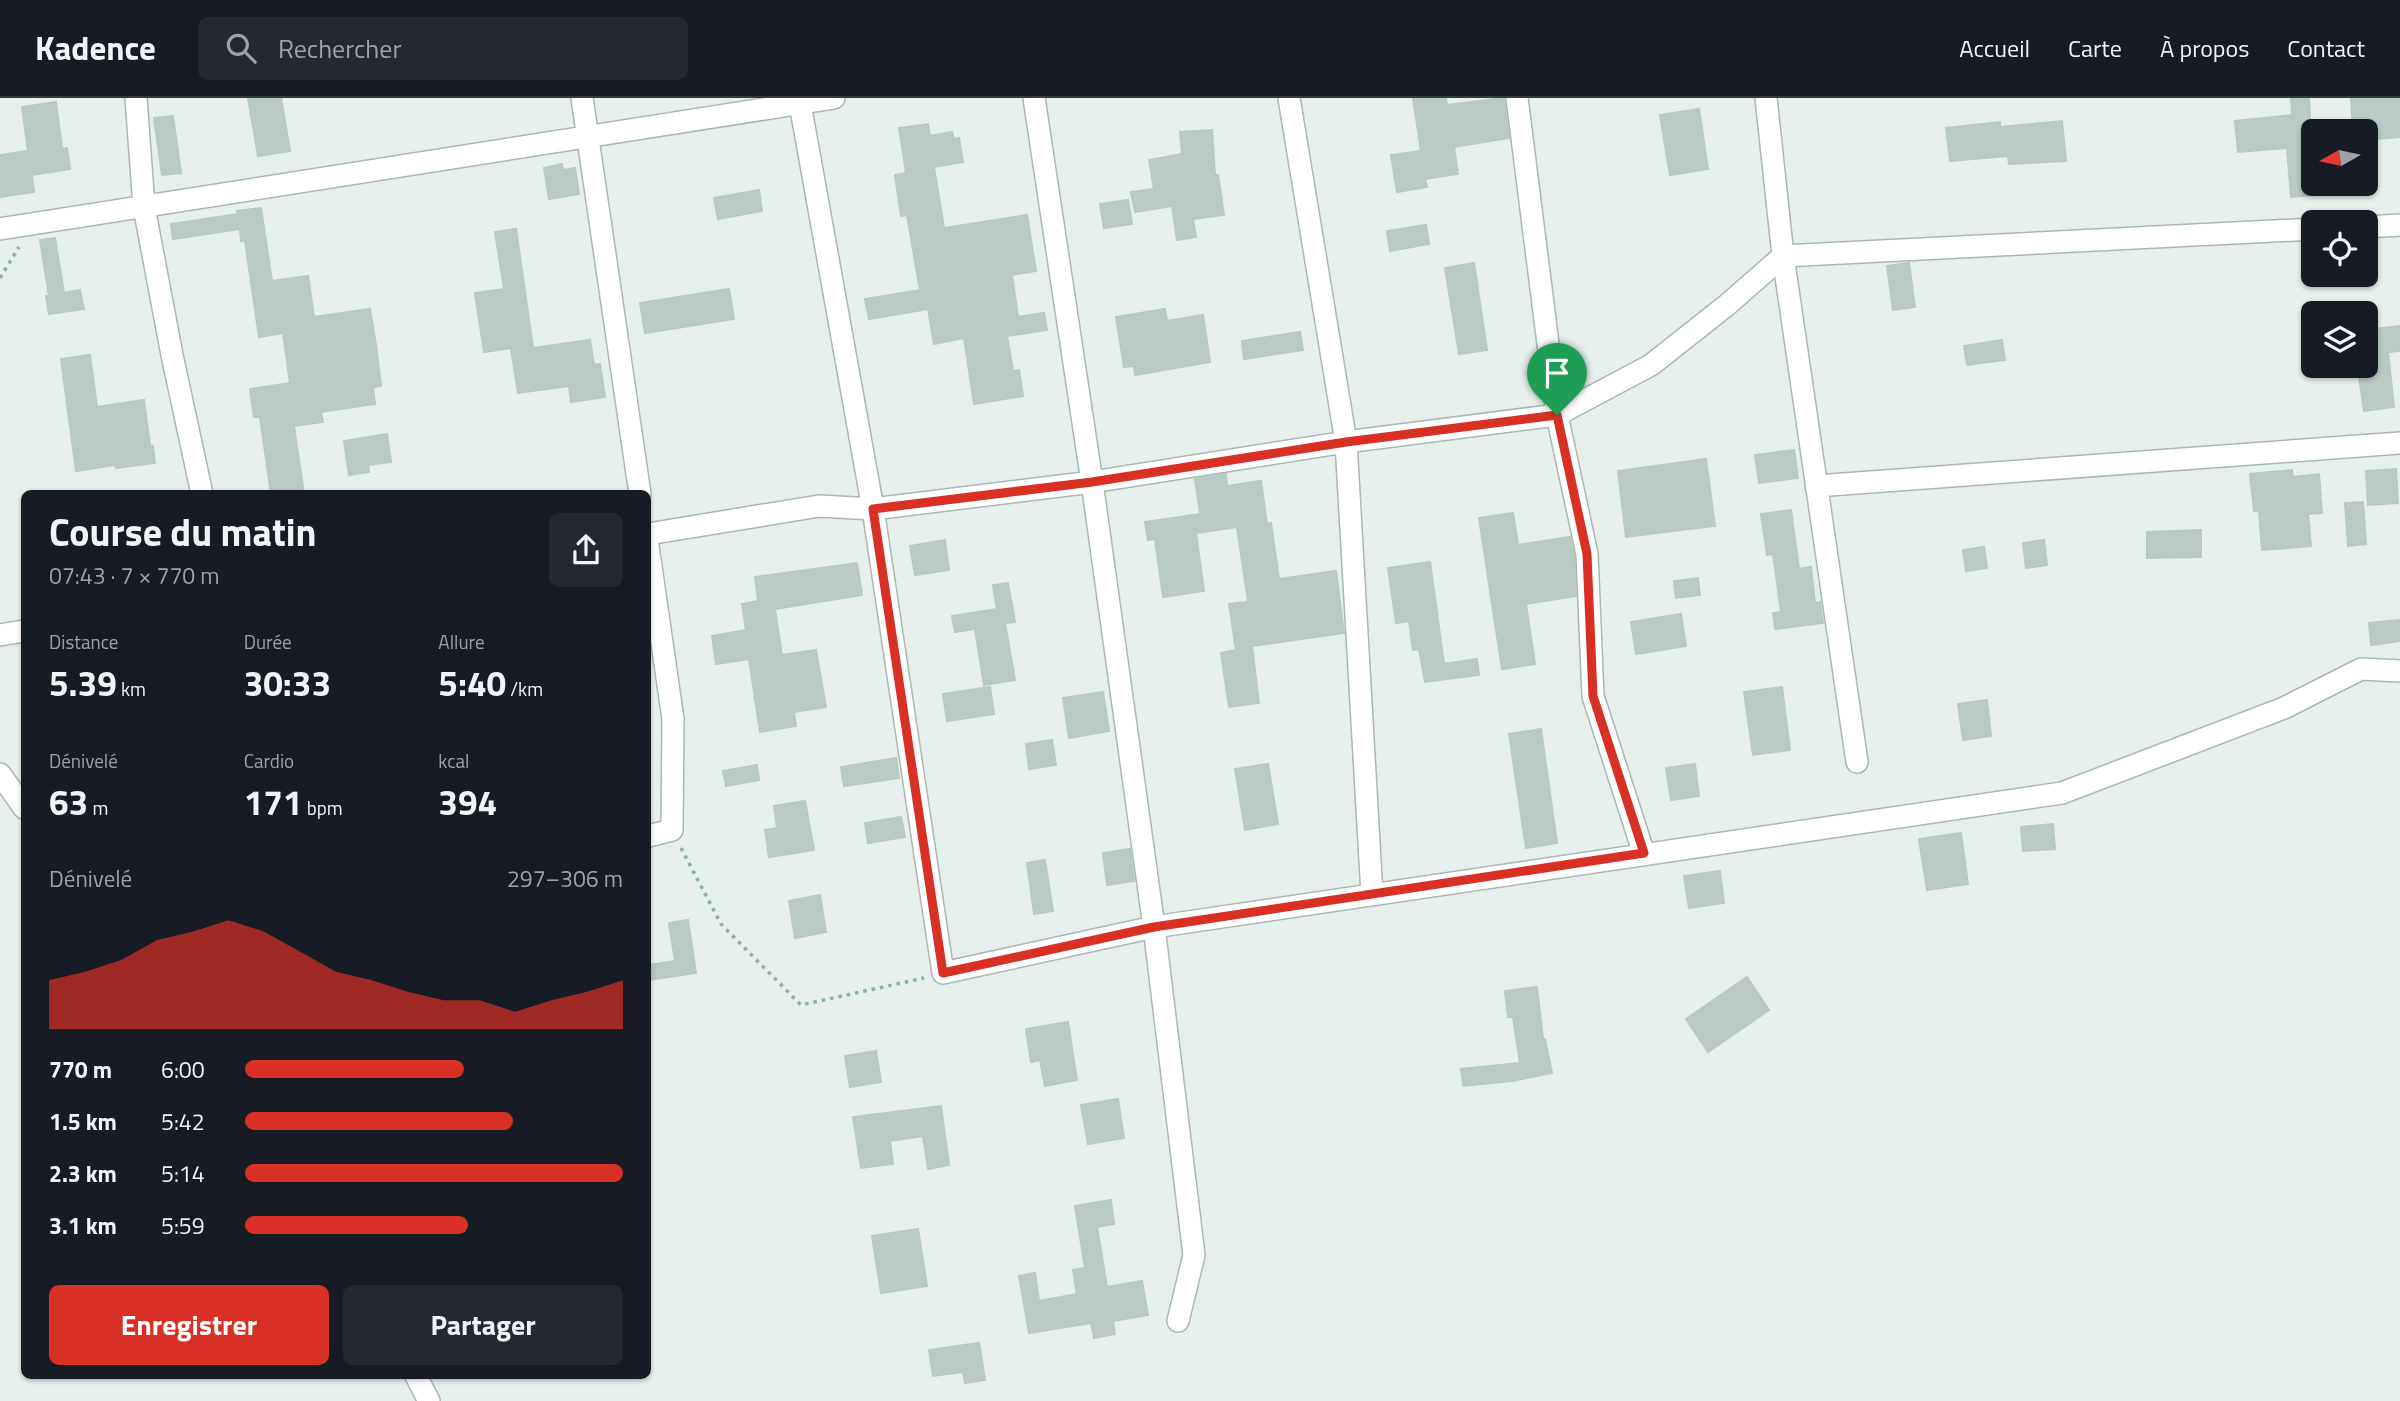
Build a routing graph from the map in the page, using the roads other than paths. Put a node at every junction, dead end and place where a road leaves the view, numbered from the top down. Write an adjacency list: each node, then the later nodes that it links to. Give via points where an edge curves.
1 (582, 98): 9 (street)
2 (834, 98): 8 (street)
3 (1034, 98): 19 (street)
4 (1289, 98): 17 (street)
5 (1517, 98): 16 (street)
6 (1766, 98): 15 (street)
7 (136, 99): 10 (street)
8 (800, 100): 9 (street); 23 (street)
9 (588, 136): 10 (street); 22 (street)
10 (144, 207): 13 (street); 21 (street)
11 (2400, 225): 12 (street)
12 (2378, 226)
13 (0, 229)
14 (2301, 230): 15 (street)
15 (1783, 256): 16 (street, via 1651,365); 20 (street)
16 (1557, 415): 17 (street); 33 (street, via 1587,554 1593,696)
17 (1346, 442): 19 (street); 34 (street)
18 (2400, 443): 20 (street)
19 (1092, 482): 23 (street); 35 (street)
20 (1816, 486): 29 (street)
21 (201, 490)
22 (639, 490)
23 (873, 509): 24 (street, via 818,506); 35 (street, via 943,973)
24 (651, 534)
25 (651, 567): 32 (street, via 673,719 672,830)
26 (21, 632): 27 (street)
27 (0, 635)
28 (2400, 671): 33 (street, via 2361,669 2284,708 2062,793)
29 (1857, 762)
30 (0, 774): 31 (street)
31 (21, 804)
32 (651, 835)
33 (1644, 853): 34 (street)
34 (1372, 895): 35 (street)
35 (1154, 927): 36 (street, via 1194,1255)
36 (1178, 1321)
37 (418, 1379): 38 (street)
38 (429, 1401)

